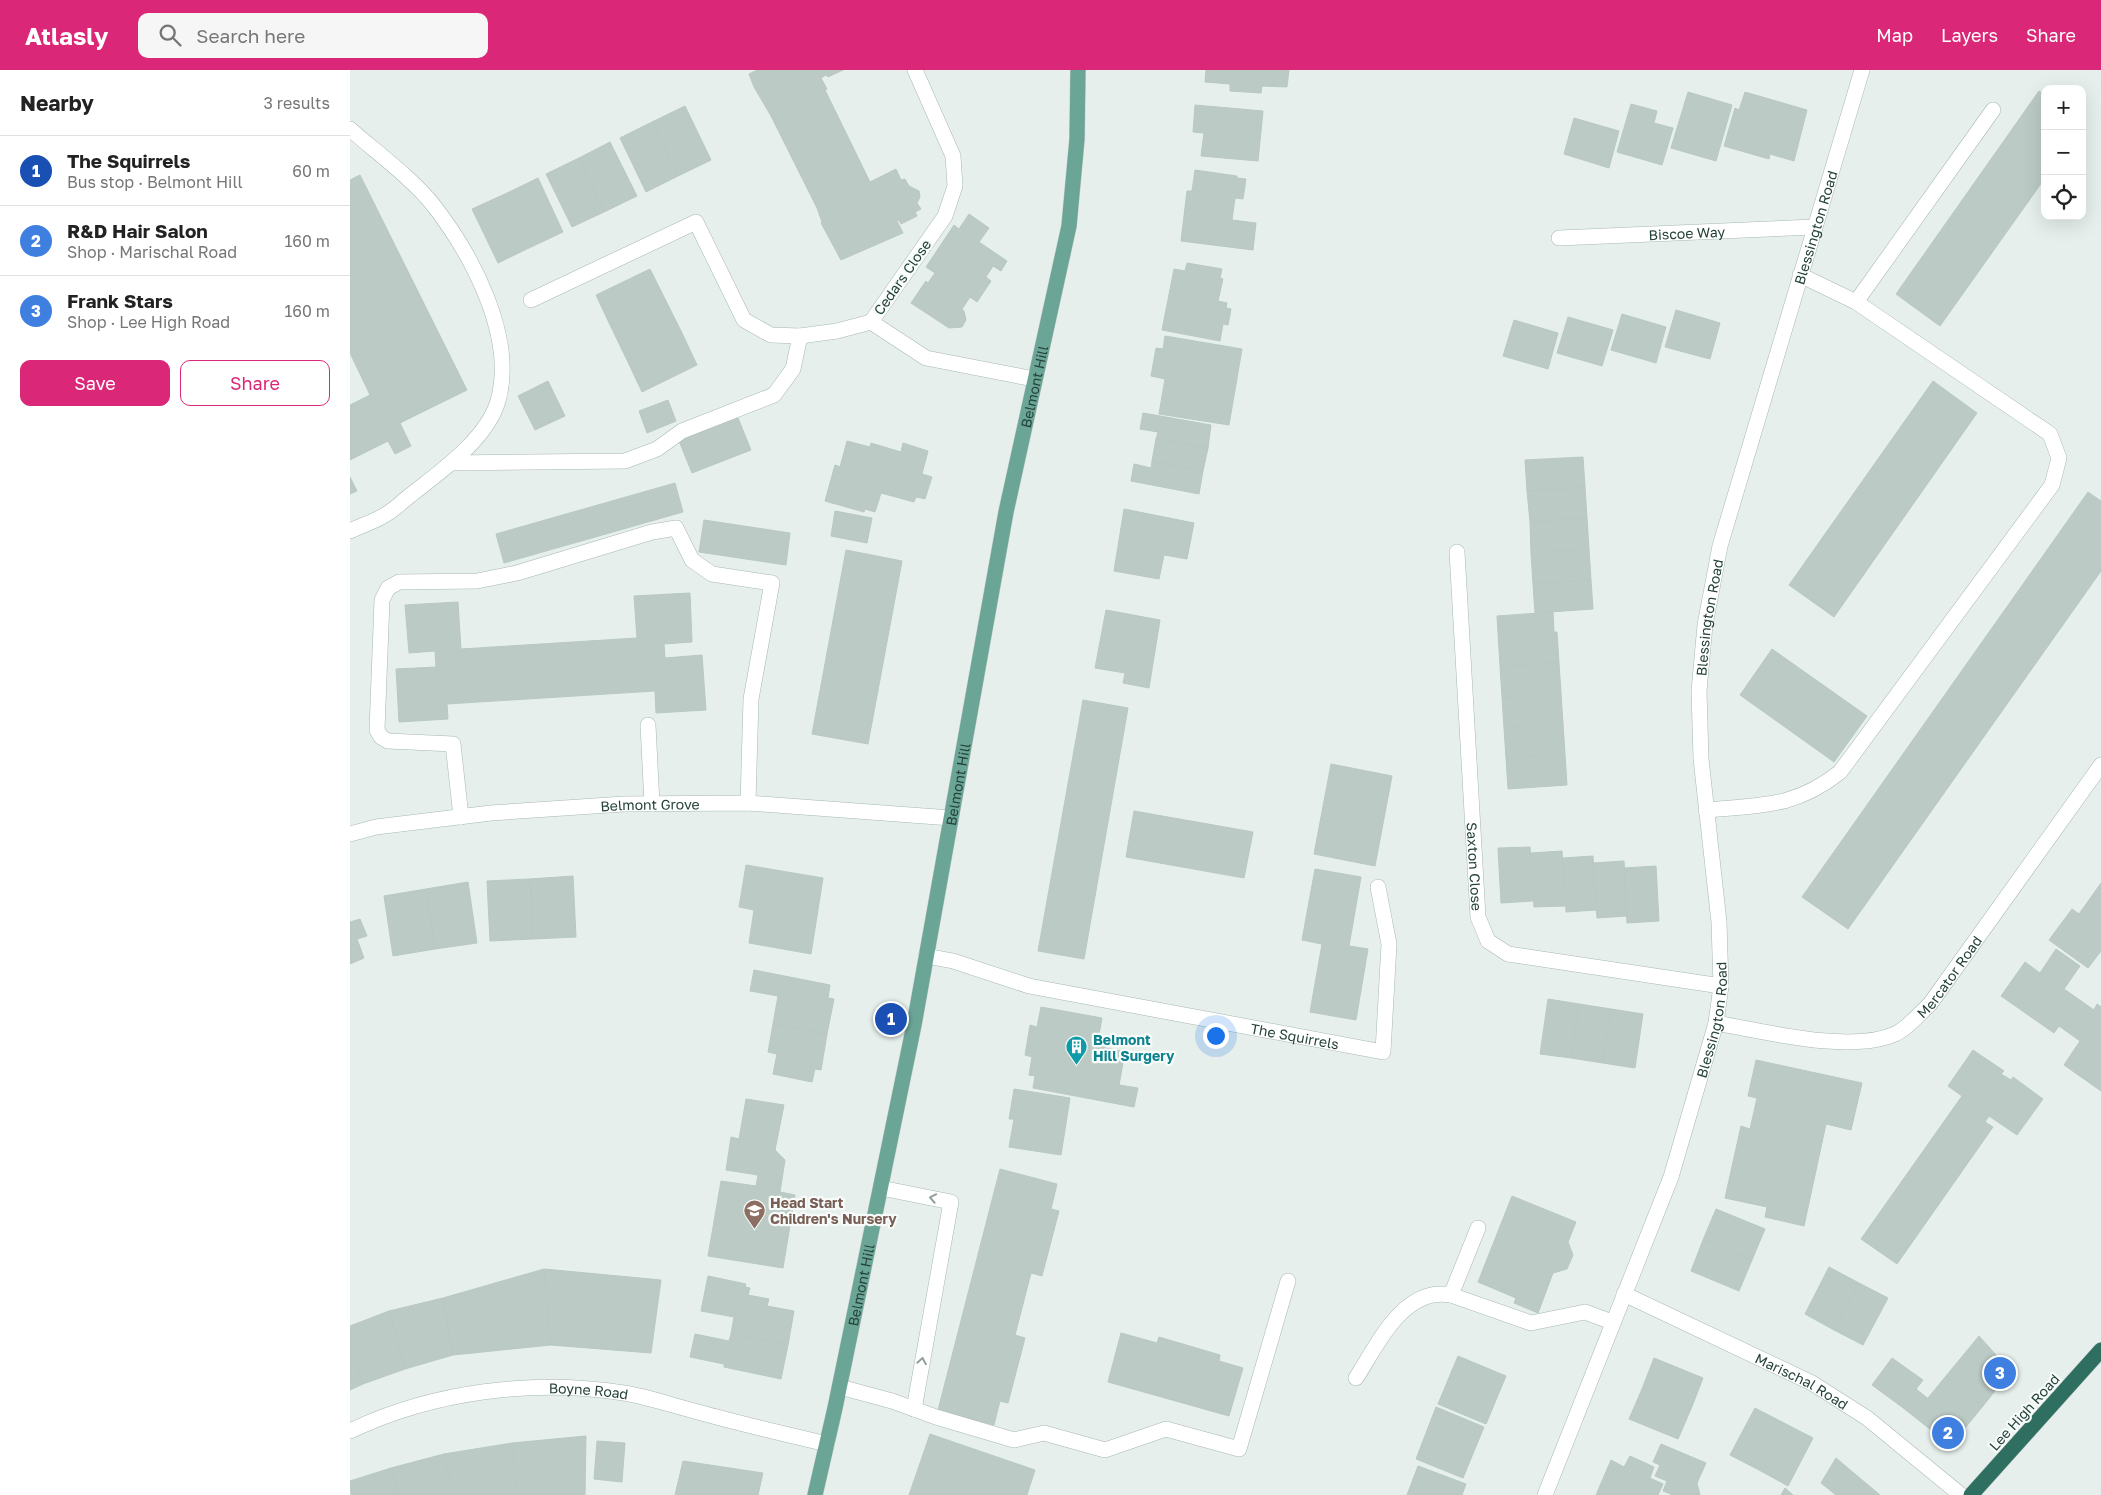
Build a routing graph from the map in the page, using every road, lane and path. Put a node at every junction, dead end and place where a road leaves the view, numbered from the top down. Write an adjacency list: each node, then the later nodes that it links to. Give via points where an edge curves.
1 (915, 70): 11 (street, Cedars Close, via 953,156 955,186 945,216)
2 (1078, 70): 13 (main road, Belmont Hill, via 1077,139 1069,226 1054,304)
3 (1862, 70): 6 (street, Blessington Road)
4 (1993, 110): 10 (street)
5 (350, 129): 14 (street, via 433,204 457,239 496,322 503,371 498,402 485,427)
6 (1814, 227): 7 (street, Biscoe Way); 8 (street, Blessington Road)
7 (1559, 238)
8 (1800, 274): 10 (street); 21 (street, Blessington Road, via 1720,546 1705,625 1699,690)
9 (531, 300): 12 (street, via 696,222 744,320 770,335)
10 (1856, 302): 21 (street, via 2050,434 2059,458 2052,486 1840,772 1821,788 1796,799)
11 (870, 322): 12 (street); 13 (street, Cedars Close, via 926,358)
12 (800, 336): 14 (street, via 793,369 774,396 682,431 657,449 625,461)
13 (1034, 379): 23 (main road, Belmont Hill, via 1006,512)
14 (452, 464): 15 (street, via 388,514)
15 (350, 530)
16 (1457, 552): 27 (street, Saxton Close, via 1478,917 1488,941 1508,954)
17 (648, 725): 20 (street)
18 (2101, 765): 28 (street, Mercator Road, via 1930,1004 1895,1034 1861,1042 1822,1040)
19 (748, 803): 20 (street, Belmont Grove); 22 (street, via 751,699 772,583 712,574 692,560 676,528 652,532 517,573 478,581 399,582 388,588 382,600 377,730 388,741 453,744); 23 (street, Belmont Grove)
20 (652, 804): 22 (street, Belmont Grove)
21 (1706, 810): 27 (street, Blessington Road, via 1719,922)
22 (460, 817): 24 (street, Belmont Grove, via 376,827)
23 (951, 818): 26 (main road, Belmont Hill)
24 (350, 834)
25 (1378, 887): 26 (street, The Squirrels, via 1389,944 1384,1052 1029,986 953,961)
26 (926, 956): 29 (main road, Belmont Hill)
27 (1721, 986): 28 (street, Blessington Road)
28 (1716, 1023): 32 (street, Blessington Road, via 1671,1178)
29 (881, 1188): 37 (main road, Belmont Hill); 38 (street, one-way to 29, via 951,1202)
30 (1478, 1228): 33 (street)
31 (1288, 1281): 38 (street, via 1239,1449 1166,1429 1105,1450 1044,1433 1014,1440)
32 (1624, 1294): 34 (street); 43 (street, Marischal Road, via 1812,1383 1867,1418)
33 (1451, 1295): 34 (street, via 1531,1323 1585,1312); 36 (street, via 1440,1293 1411,1304 1395,1318)
34 (1612, 1322): 42 (street)
35 (2101, 1350): 44 (highway, Lee High Road)
36 (1356, 1378)
37 (840, 1386): 38 (street); 40 (main road, Belmont Hill)
38 (914, 1409)
39 (350, 1431): 40 (street, Boyne Road, via 422,1403 489,1391 562,1387 626,1393)
40 (827, 1444): 41 (main road, Belmont Hill)
41 (815, 1495)
42 (1545, 1495)
43 (1961, 1495)
44 (1971, 1495)

